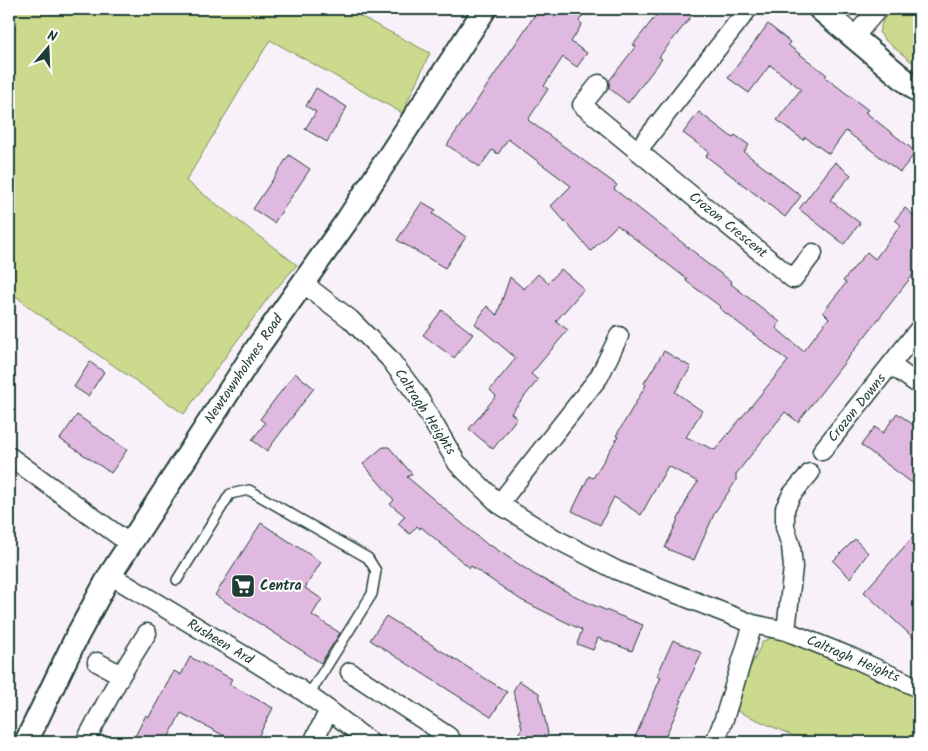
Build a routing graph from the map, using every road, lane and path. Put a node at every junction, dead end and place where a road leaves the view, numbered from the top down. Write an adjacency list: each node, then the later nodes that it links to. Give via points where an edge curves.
1 (485, 9): 10 (street, Newtownholmes Road)
2 (748, 9): 8 (street)
3 (820, 9): 5 (street)
4 (878, 9): 5 (street)
5 (853, 38): 7 (street)
6 (599, 84): 8 (street, Crozon Crescent, via 582,105)
7 (919, 92)
8 (638, 150): 9 (street, Crozon Crescent, via 793,279)
9 (813, 254)
10 (304, 284): 18 (street, Caltragh Heights, via 350,319 389,358 417,395 457,463); 19 (street, Newtownholmes Road, via 257,348)
11 (919, 329): 13 (street, Crozon Downs)
12 (619, 336): 18 (street, via 598,377)
13 (891, 366): 14 (street, Crozon Downs); 15 (street, Crozon Downs)
14 (919, 385)
15 (822, 451)
16 (9, 456): 19 (street)
17 (810, 473): 23 (street, via 785,508 785,527 792,546 793,567)
18 (499, 504): 22 (street, Caltragh Heights, via 554,538 616,570)
19 (130, 544): 20 (street, Newtownholmes Road)
20 (110, 575): 29 (street, Rusheen Ard); 31 (street, Newtownholmes Road)
21 (177, 580): 29 (lane, via 230,494 249,490 368,558 376,571 372,594)
22 (753, 624): 23 (street, Caltragh Heights); 36 (street)
23 (786, 631): 28 (street, Caltragh Heights)
24 (146, 633): 27 (street)
25 (97, 662): 27 (street)
26 (350, 672): 35 (street)
27 (121, 675): 32 (street)
28 (919, 688)
29 (308, 696): 30 (street, Rusheen Ard)
30 (329, 710): 33 (street); 34 (street, Rusheen Ard)
31 (26, 742)
32 (86, 742)
33 (313, 742)
34 (370, 742)
35 (453, 742)
36 (715, 742)

